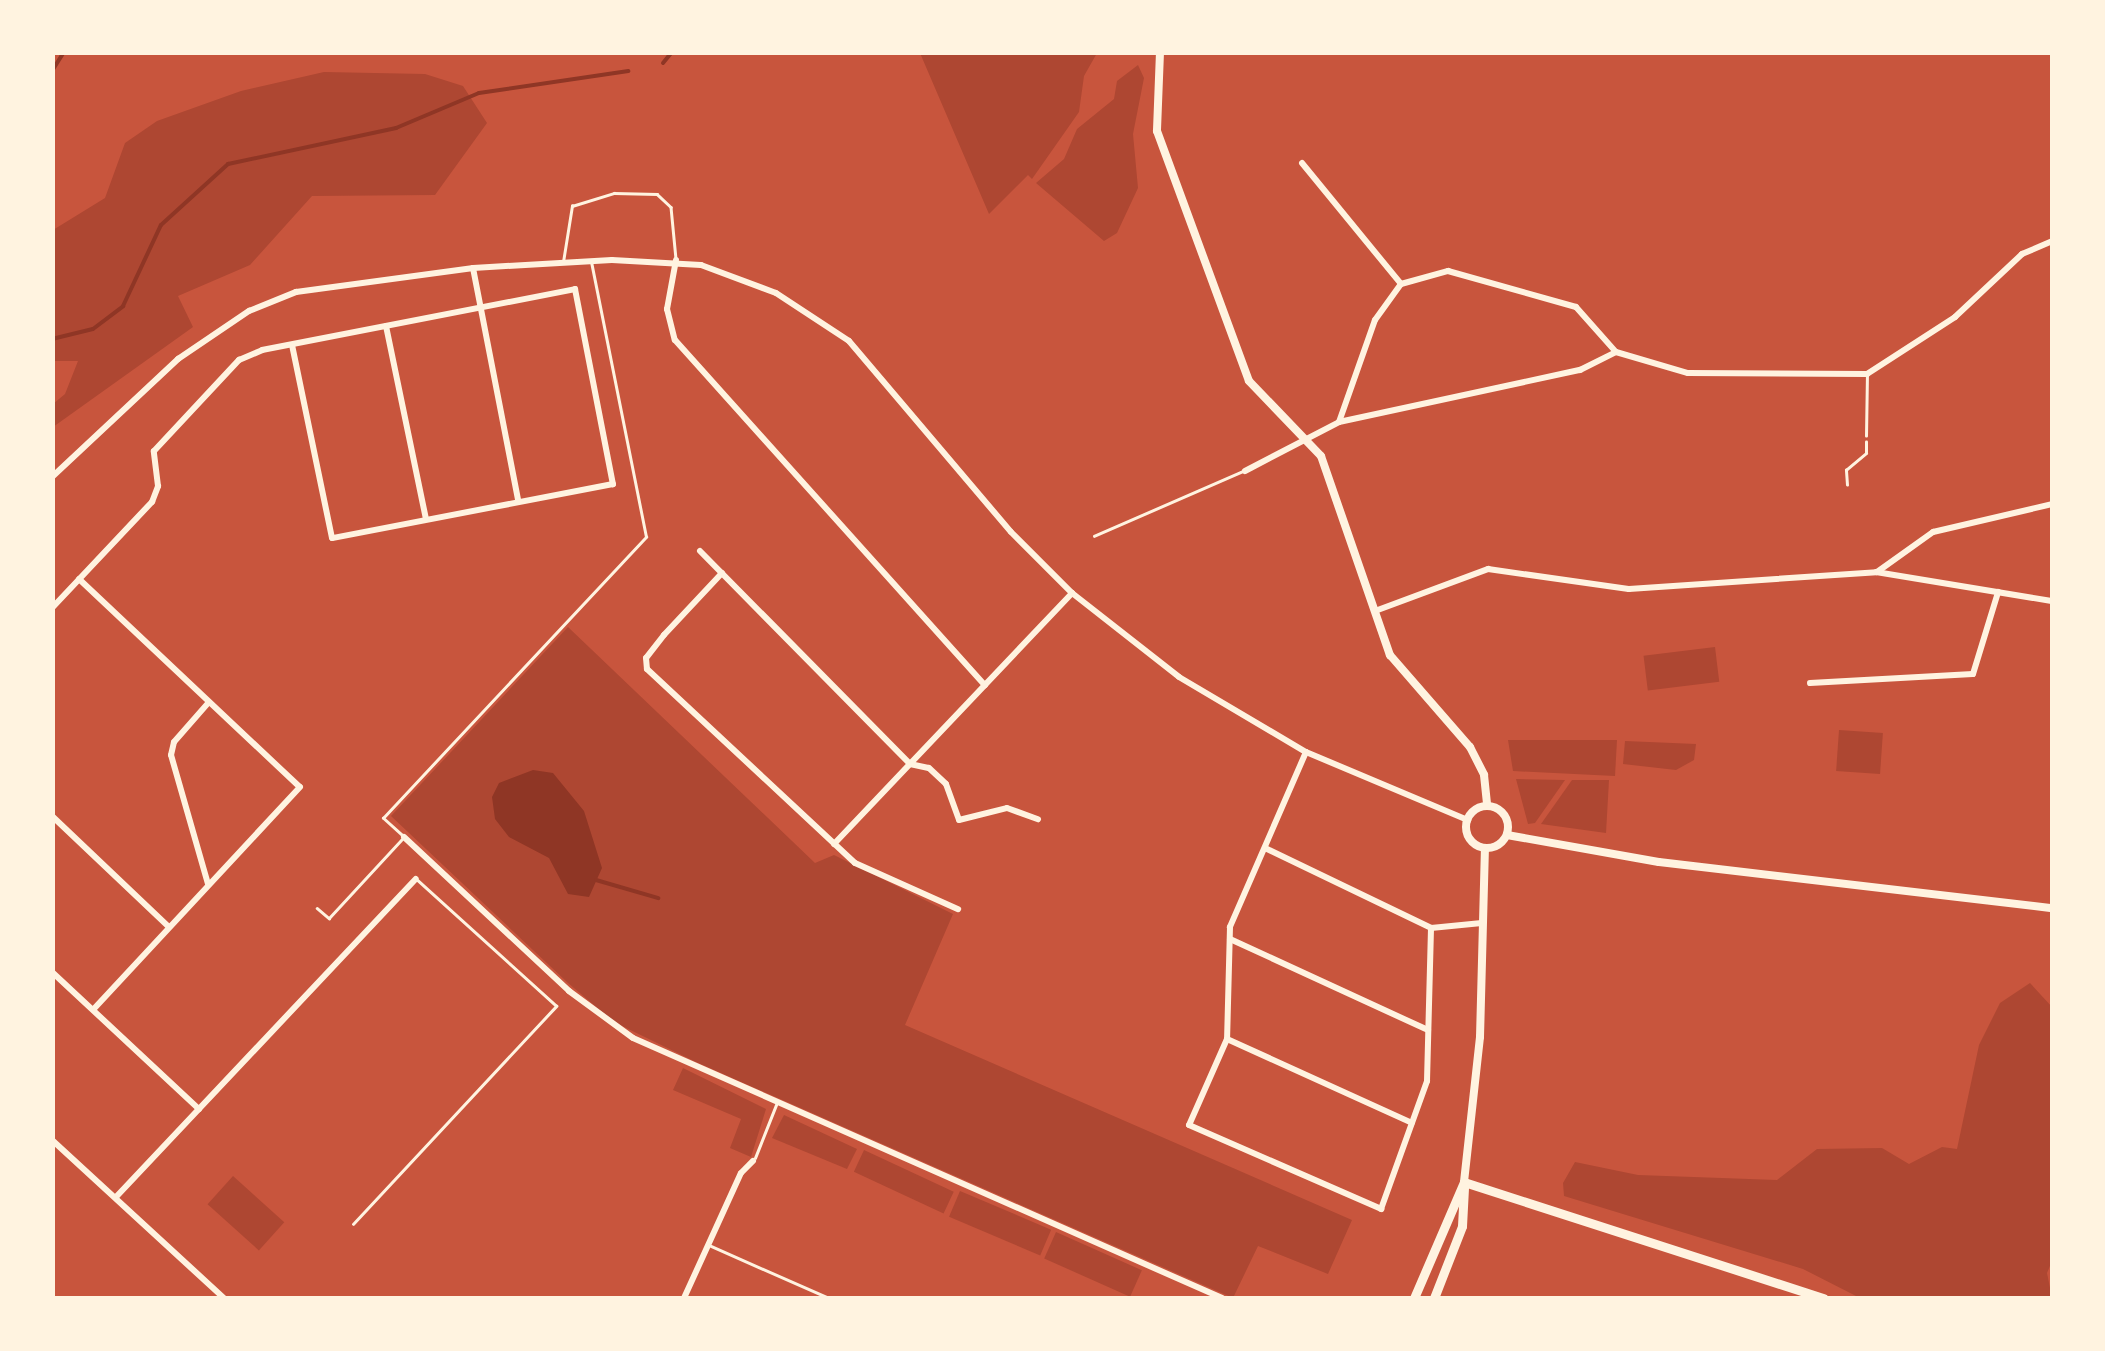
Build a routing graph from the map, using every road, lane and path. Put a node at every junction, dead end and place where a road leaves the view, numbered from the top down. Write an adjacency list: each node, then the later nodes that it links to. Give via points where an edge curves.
1 (1160, 52): 15 (street, via 1157,131 1249,380)
2 (1302, 163): 8 (street)
3 (2052, 241): 13 (street, via 2022,254 1954,317)
4 (676, 260): 5 (street); 6 (lane, via 671,207 657,194 614,193 572,206); 29 (street, via 776,293 849,341); 34 (street, via 666,309 675,340)
5 (590, 261): 6 (street); 43 (lane, via 646,537 383,818)
6 (563, 262): 7 (street)
7 (473, 268): 9 (street); 18 (street, via 340,281 249,312 178,359)
8 (1401, 284): 12 (street, via 1448,271 1576,307); 14 (street, via 1375,320)
9 (480, 306): 10 (street); 20 (street); 20 (street, via 575,288 613,484)
10 (386, 326): 11 (street); 22 (street)
11 (292, 345): 22 (street, via 332,538); 27 (street, via 239,360 154,451 158,486 152,502)
12 (1616, 352): 13 (street, via 1688,373); 14 (street, via 1580,370)
13 (1867, 374): 16 (lane)
14 (1339, 422): 15 (street)
15 (1307, 435): 17 (street); 32 (street)
16 (1866, 436): 19 (path, via 1866,453 1846,470)
17 (1245, 470): 23 (lane)
18 (52, 477)
19 (1847, 485)
20 (518, 500): 22 (street)
21 (2052, 504): 25 (street, via 1933,532)
22 (426, 518)
23 (1094, 536)
24 (700, 550): 26 (street)
25 (1876, 572): 28 (street); 32 (street, via 1629,588 1488,570)
26 (722, 573): 37 (street); 44 (street, via 664,634 646,658 647,669)
27 (80, 579): 31 (street); 35 (street)
28 (1998, 592): 30 (street); 33 (street, via 1973,674)
29 (1072, 593): 34 (street); 36 (street, via 1179,677)
30 (2052, 601)
31 (52, 608)
32 (1375, 611): 38 (street, via 1393,662 1470,747 1484,775)
33 (1810, 683)
34 (985, 685): 37 (street)
35 (209, 702): 48 (street, via 174,742 171,756); 48 (street, via 300,786)
36 (1306, 752): 41 (street); 45 (street)
37 (910, 764): 40 (street, via 929,768 946,784 958,820 1008,808); 44 (street)
38 (1487, 806): 41 (street); 42 (street, via 1504,815)
39 (52, 816): 53 (street)
40 (1038, 819)
41 (1468, 820): 46 (street, via 1469,837)
42 (1507, 834): 46 (street); 50 (street, via 1659,862)
43 (404, 837): 49 (lane, via 329,918); 60 (street, via 609,1024)
44 (834, 844): 51 (street, via 865,870)
45 (1265, 848): 54 (street); 55 (street)
46 (1485, 848): 52 (street)
47 (416, 879): 61 (street); 67 (lane, via 556,1006)
48 (209, 885): 53 (street)
49 (317, 908)
50 (2052, 908)
51 (958, 909)
52 (1482, 923): 54 (street); 65 (street, via 1477,1083)
53 (169, 927): 57 (street)
54 (1431, 928): 58 (street)
55 (1230, 938): 58 (street); 59 (street)
56 (52, 972): 57 (street)
57 (94, 1009): 61 (street)
58 (1429, 1030): 62 (street, via 1424,1098)
59 (1227, 1039): 62 (street); 62 (street, via 1188,1125 1381,1209)
60 (777, 1104): 64 (lane); 72 (street)
61 (199, 1109): 66 (street)
62 (1412, 1123)
63 (52, 1140): 66 (street)
64 (754, 1161): 68 (street, via 741,1172)
65 (1464, 1182): 73 (main road); 74 (main road, via 1462,1226); 75 (main road)
66 (116, 1198): 69 (street)
67 (353, 1224)
68 (708, 1245): 70 (street); 71 (lane)
69 (224, 1298)
70 (684, 1298)
71 (829, 1298)
72 (1222, 1298)
73 (1414, 1298)
74 (1434, 1298)
75 (1824, 1298)

